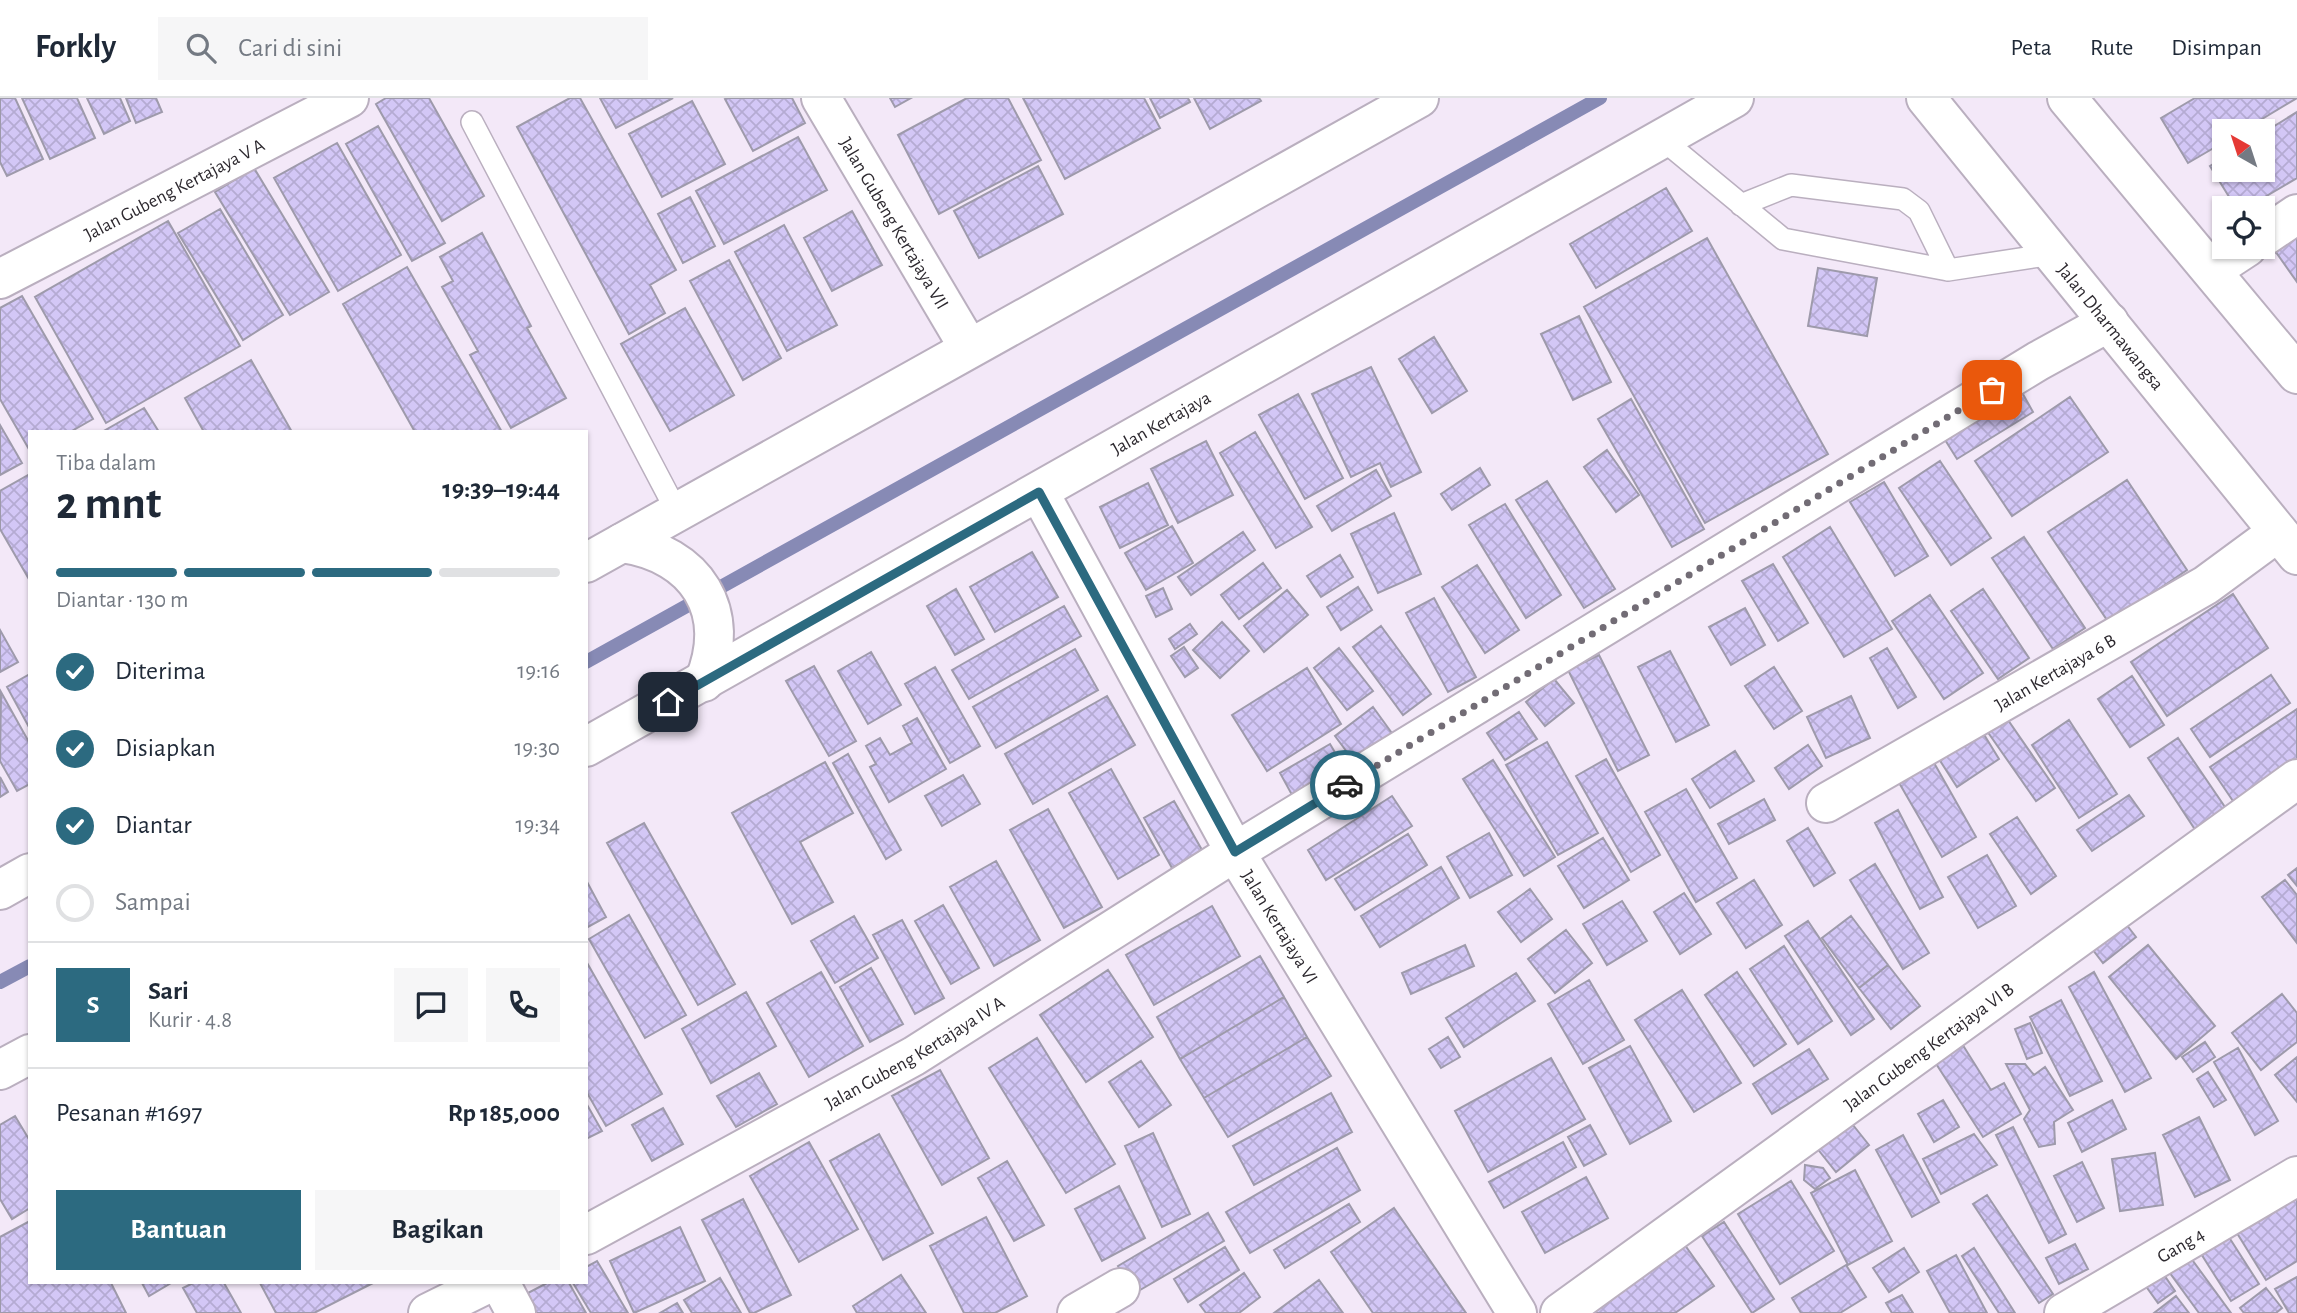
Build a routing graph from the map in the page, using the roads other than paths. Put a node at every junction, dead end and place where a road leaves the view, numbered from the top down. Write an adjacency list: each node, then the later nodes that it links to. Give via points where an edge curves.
1 (349, 98): 16 (street, Jalan Gubeng Kertajaya V A)
2 (821, 98): 18 (street, Jalan Gubeng Kertajaya VII)
3 (1419, 98): 18 (street)
4 (1734, 98): 8 (street, Jalan Kertajaya)
5 (1926, 98): 12 (street, Jalan Dharmawangsa)
6 (2067, 98): 15 (street)
7 (472, 121): 21 (lane)
8 (1662, 139): 9 (lane); 20 (street, Jalan Kertajaya)
9 (1741, 205): 14 (lane, via 1783,239); 14 (lane, via 1791,185 1903,199 1919,211)
10 (2297, 214): 11 (street)
11 (2275, 229)
12 (2053, 254): 14 (lane); 17 (street, Jalan Dharmawangsa)
13 (2229, 259): 15 (street)
14 (1948, 270)
15 (2212, 270): 19 (street)
16 (0, 279)
17 (2109, 322): 23 (street, Jalan Dharmawangsa); 29 (street, Jalan Gubeng Kertajaya IV A, via 2026,368)
18 (969, 348): 21 (street)
19 (2297, 374)
20 (1039, 492): 25 (street, Jalan Kertajaya); 29 (street, Jalan Kertajaya VI)
21 (677, 512): 22 (street)
22 (622, 542): 24 (street); 25 (street, via 668,555 702,589 715,635 713,660)
23 (2288, 543): 28 (street, Jalan Kertajaya 6 B, via 2206,585)
24 (588, 562)
25 (704, 682): 26 (street, Jalan Kertajaya)
26 (588, 746)
27 (2297, 779): 43 (street, Jalan Gubeng Kertajaya VI B)
28 (1826, 803)
29 (1235, 852): 35 (street, Jalan Gubeng Kertajaya IV A, via 914,1056); 42 (street, Jalan Kertajaya VI)
30 (28, 874): 31 (street)
31 (0, 890)
32 (28, 1055): 33 (street)
33 (0, 1070)
34 (2297, 1176): 44 (street, Gang 4)
35 (588, 1234)
36 (487, 1284): 39 (street)
37 (501, 1284): 40 (street)
38 (1120, 1288): 41 (street)
39 (428, 1313)
40 (516, 1313)
41 (1077, 1313)
42 (1517, 1313)
43 (1560, 1313)
44 (2064, 1313)

